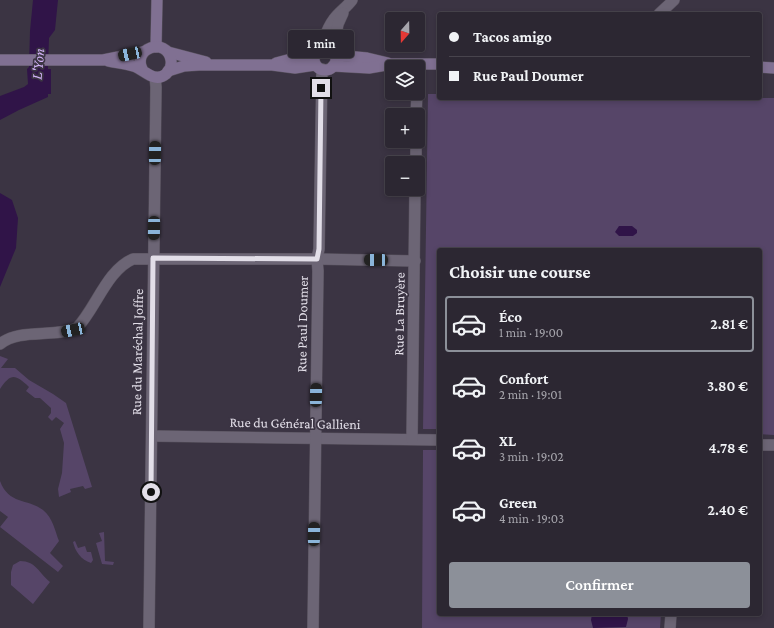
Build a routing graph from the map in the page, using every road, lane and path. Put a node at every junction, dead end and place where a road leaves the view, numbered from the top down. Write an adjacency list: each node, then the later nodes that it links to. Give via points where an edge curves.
1 (157, 0): 5 (main road)
2 (674, 0): 4 (street)
3 (349, 4): 8 (street, via 338,24); 9 (street, Rue Paul Doumer, via 328,27)
4 (661, 12)
5 (156, 46): 6 (main road); 7 (main road)
6 (143, 52): 11 (main road); 20 (main road, via 140,62)
7 (168, 52): 13 (main road, via 206,62); 21 (main road, via 171,65)
8 (334, 53): 9 (main road, via 327,48); 12 (main road); 17 (main road, via 336,61)
9 (318, 59): 13 (main road, via 291,59 272,65); 17 (main road, via 327,70); 25 (street, Rue Paul Doumer)
10 (0, 60): 11 (main road)
11 (103, 60): 20 (main road, via 133,66)
12 (385, 62)
13 (228, 64): 21 (main road, via 184,66)
14 (437, 64): 16 (main road)
15 (385, 65): 17 (main road, via 368,68)
16 (425, 65)
17 (333, 66)
18 (762, 68): 19 (main road)
19 (774, 68)
20 (143, 71): 22 (main road, via 148,76)
21 (168, 71): 22 (main road, via 163,76)
22 (155, 77): 24 (street, Rue du Maréchal Joffre)
23 (416, 196): 26 (street, Rue La Bruyère)
24 (153, 258): 25 (street); 27 (street, via 133,259 116,271 77,328 9,338); 28 (street, Rue du Maréchal Joffre)
25 (317, 259): 26 (street); 29 (street, Rue Paul Doumer)
26 (415, 261): 30 (street, Rue La Bruyère)
27 (0, 344)
28 (152, 436): 29 (street, Rue du Général Gallieni); 35 (street, Rue du Maréchal Joffre)
29 (316, 438): 30 (street, Rue du Général Gallieni); 36 (street, Rue Paul Doumer)
30 (412, 439): 31 (street, Rue du Général Gallieni)
31 (437, 440)
32 (762, 445): 33 (street)
33 (774, 445)
34 (670, 616): 37 (street)
35 (149, 628)
36 (313, 628)
37 (670, 628)

